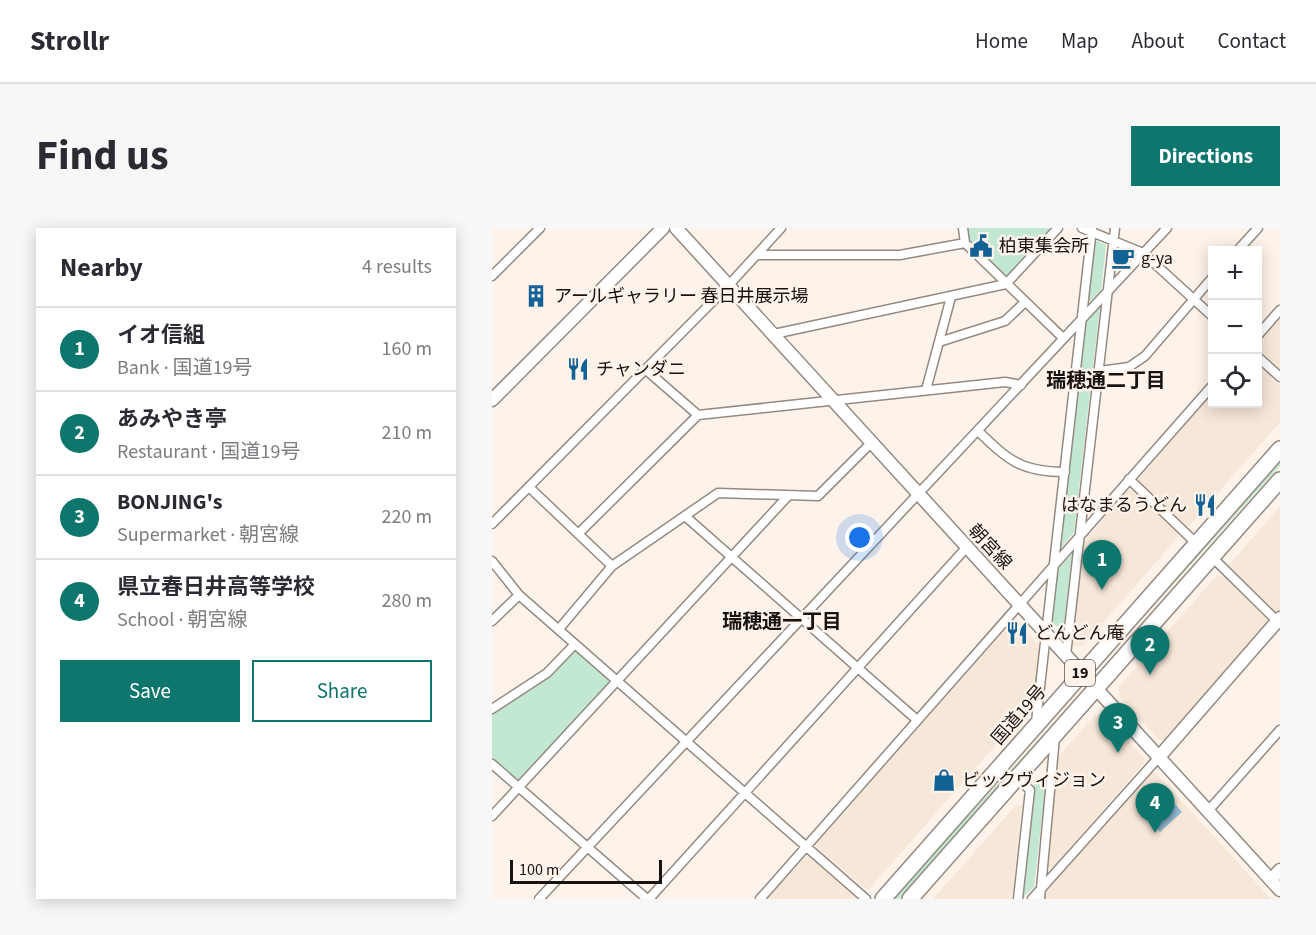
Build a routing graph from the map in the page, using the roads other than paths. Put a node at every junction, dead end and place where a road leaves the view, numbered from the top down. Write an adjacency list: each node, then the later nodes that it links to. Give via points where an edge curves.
1 (540, 228): 17 (street)
2 (663, 228): 39 (street)
3 (676, 228): 20 (street, 朝宮線)
4 (781, 228): 16 (street)
5 (963, 228): 13 (street)
6 (1058, 228): 19 (street)
7 (1082, 228): 11 (street)
8 (1115, 228): 12 (street)
9 (1167, 228): 15 (street)
10 (1258, 228): 14 (street)
11 (1092, 230): 12 (street); 27 (street)
12 (1114, 241): 15 (street); 21 (street)
13 (965, 243): 16 (street, via 900,255); 19 (street)
14 (1242, 246)
15 (1143, 253): 21 (street); 23 (street)
16 (758, 255): 20 (street)
17 (492, 276)
18 (1208, 282): 23 (street)
19 (1006, 284): 22 (street); 24 (street)
20 (728, 286): 29 (street, 朝宮線); 33 (street)
21 (1108, 290): 27 (street); 34 (street)
22 (951, 297): 29 (street); 31 (street)
23 (1194, 298): 26 (street); 34 (street, via 1145,356 1129,366)
24 (1024, 302): 30 (street); 31 (street, via 1005,321)
25 (1280, 310): 28 (street)
26 (1208, 312)
27 (1082, 318): 30 (street); 45 (street)
28 (1262, 330)
29 (774, 334): 40 (street, 朝宮線)
30 (1063, 338): 36 (street)
31 (939, 342): 37 (street)
32 (1262, 361): 35 (street)
33 (645, 369): 41 (street); 48 (street)
34 (1100, 371): 54 (street)
35 (1280, 377)
36 (1020, 385): 37 (street, via 1005,382); 42 (street)
37 (926, 390): 40 (street)
38 (1208, 390): 46 (street)
39 (492, 400)
40 (834, 401): 41 (street); 43 (street, 朝宮線)
41 (698, 415): 53 (street)
42 (978, 431): 45 (street, via 1013,463 1036,471); 49 (street)
43 (871, 443): 49 (street, 朝宮線); 50 (street, via 818,496)
44 (1280, 449): 55 (highway, 国道19号 / 19)
45 (1065, 472): 61 (street)
46 (1129, 478): 54 (street); 55 (street)
47 (1280, 480): 57 (highway, 19)
48 (529, 487): 52 (street); 53 (street)
49 (918, 494): 56 (street, 朝宮線); 64 (street)
50 (788, 496): 51 (street, via 718,493); 58 (street)
51 (685, 516): 58 (street); 60 (street)
52 (492, 524)
53 (578, 534): 60 (street)
54 (1080, 537): 61 (street); 70 (street)
55 (1196, 543): 72 (highway, 国道19号 / 19)
56 (966, 548): 63 (street, 朝宮線); 71 (street)
57 (1212, 557): 66 (street); 74 (highway, 19)
58 (734, 558): 64 (street); 73 (street)
59 (492, 561): 62 (street)
60 (612, 566): 67 (street)
61 (1055, 566): 63 (street); 68 (street)
62 (519, 595): 65 (street); 67 (street)
63 (1021, 606): 68 (street, 朝宮線); 76 (street)
64 (801, 618): 71 (street); 80 (street)
65 (492, 621)
66 (1279, 621): 81 (street)
67 (559, 629): 69 (street)
68 (1046, 634): 70 (street, 朝宮線); 77 (street)
69 (575, 644): 73 (street); 75 (street, via 547,673)
70 (1066, 655): 72 (street, 朝宮線)
71 (857, 668): 76 (street); 85 (street)
72 (1082, 671): 74 (street, 朝宮線); 77 (highway, 国道19号 / 19)
73 (619, 681): 80 (street); 84 (street)
74 (1095, 687): 79 (highway, 19); 81 (street, 朝宮線)
75 (492, 709)
76 (917, 720): 88 (street)
77 (1036, 726): 98 (highway, 国道19号 / 19)
78 (1280, 730): 86 (street)
79 (1056, 734): 83 (highway, 19); 92 (street)
80 (686, 741): 85 (street); 89 (street)
81 (1159, 757): 86 (street, 朝宮線); 92 (street)
82 (492, 765): 84 (street)
83 (1017, 778): 99 (highway, 19); 100 (street, via 1030,790)
84 (519, 788): 87 (street); 89 (street)
85 (744, 792): 88 (street); 95 (street)
86 (1208, 811): 91 (street, 朝宮線)
87 (492, 816)
88 (806, 846): 96 (street); 97 (street)
89 (588, 847): 94 (street); 95 (street)
90 (1280, 870): 91 (street)
91 (1271, 880): 93 (street, 朝宮線)
92 (1041, 888): 101 (street); 102 (street)
93 (1280, 890)
94 (539, 899)
95 (648, 899)
96 (759, 899)
97 (866, 899)
98 (883, 899)
99 (910, 899)
100 (1017, 899)
101 (1032, 899)
102 (1040, 899)

